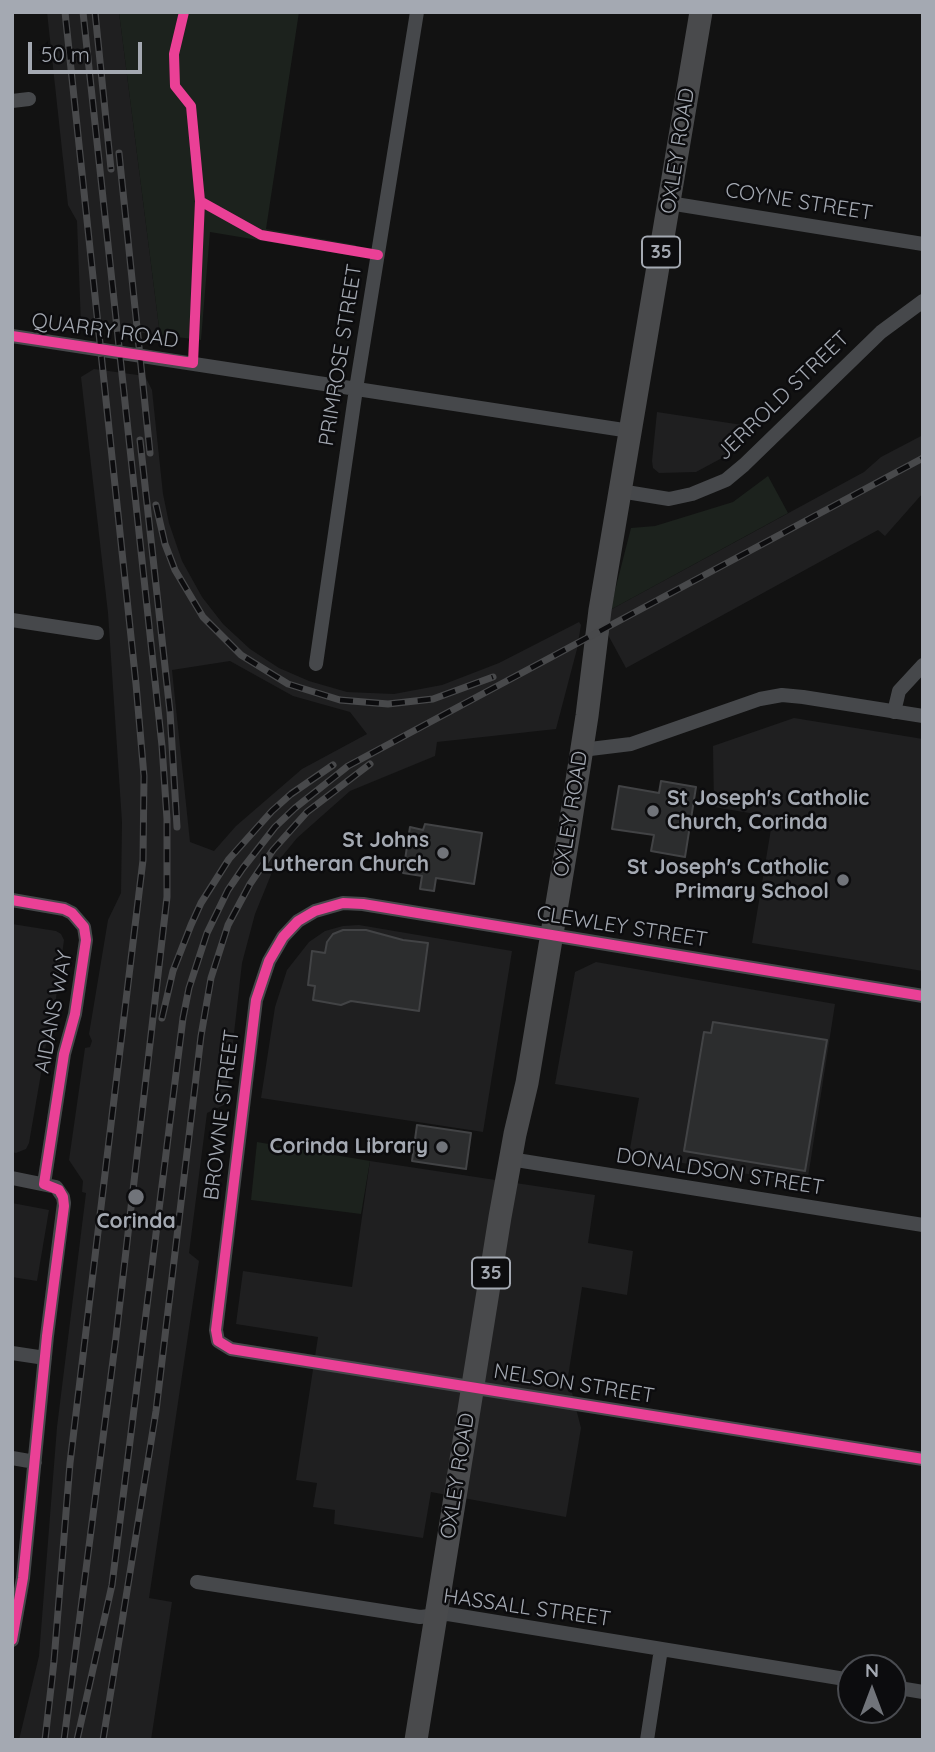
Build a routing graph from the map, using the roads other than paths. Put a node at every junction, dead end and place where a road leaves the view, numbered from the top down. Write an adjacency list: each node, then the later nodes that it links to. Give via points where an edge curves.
1 (417, 12): 9 (street, PRIMROSE STREET)
2 (701, 12): 5 (main road, OXLEY ROAD / 35)
3 (29, 99): 4 (street)
4 (12, 101)
5 (669, 203): 6 (street, COYNE STREET); 10 (main road, OXLEY ROAD / 35)
6 (923, 244)
7 (923, 301): 11 (street, JERROLD STREET, via 881,332 726,480 669,499)
8 (12, 336): 9 (street, QUARRY ROAD)
9 (356, 389): 10 (street, QUARRY ROAD); 14 (street, PRIMROSE STREET)
10 (630, 431): 11 (main road, OXLEY ROAD / 35)
11 (620, 491): 18 (main road, OXLEY ROAD / 35)
12 (12, 620): 13 (street)
13 (97, 633)
14 (316, 664)
15 (923, 665): 16 (street, via 899,691)
16 (894, 712): 17 (street); 18 (street, via 782,695 631,744)
17 (923, 716)
18 (582, 750): 21 (main road, OXLEY ROAD / 35)
19 (12, 900): 25 (street, AIDANS WAY, via 72,913 86,940)
20 (315, 911): 21 (street, CLEWLEY STREET, via 343,902 363,904); 27 (street, BROWNE STREET, via 283,937 256,1000 217,1318)
21 (552, 935): 22 (street, CLEWLEY STREET); 23 (main road, OXLEY ROAD / 35)
22 (923, 996)
23 (510, 1159): 26 (street, DONALDSON STREET); 30 (main road, OXLEY ROAD / 35)
24 (12, 1178): 25 (street)
25 (44, 1184): 29 (street, via 56,1187 64,1203)
26 (923, 1225)
27 (220, 1343): 30 (street, NELSON STREET, via 236,1350)
28 (12, 1353): 29 (street)
29 (45, 1358): 33 (street)
30 (472, 1387): 32 (street, NELSON STREET); 35 (main road, OXLEY ROAD / 35)
31 (12, 1458): 33 (street)
32 (923, 1459)
33 (35, 1462): 36 (street)
34 (197, 1582): 35 (street, HASSALL STREET, via 420,1617)
35 (435, 1615): 37 (street, HASSALL STREET); 39 (main road, OXLEY ROAD / 35)
36 (12, 1640)
37 (662, 1649): 38 (street, HASSALL STREET); 40 (street)
38 (837, 1678)
39 (416, 1740)
40 (647, 1740)

